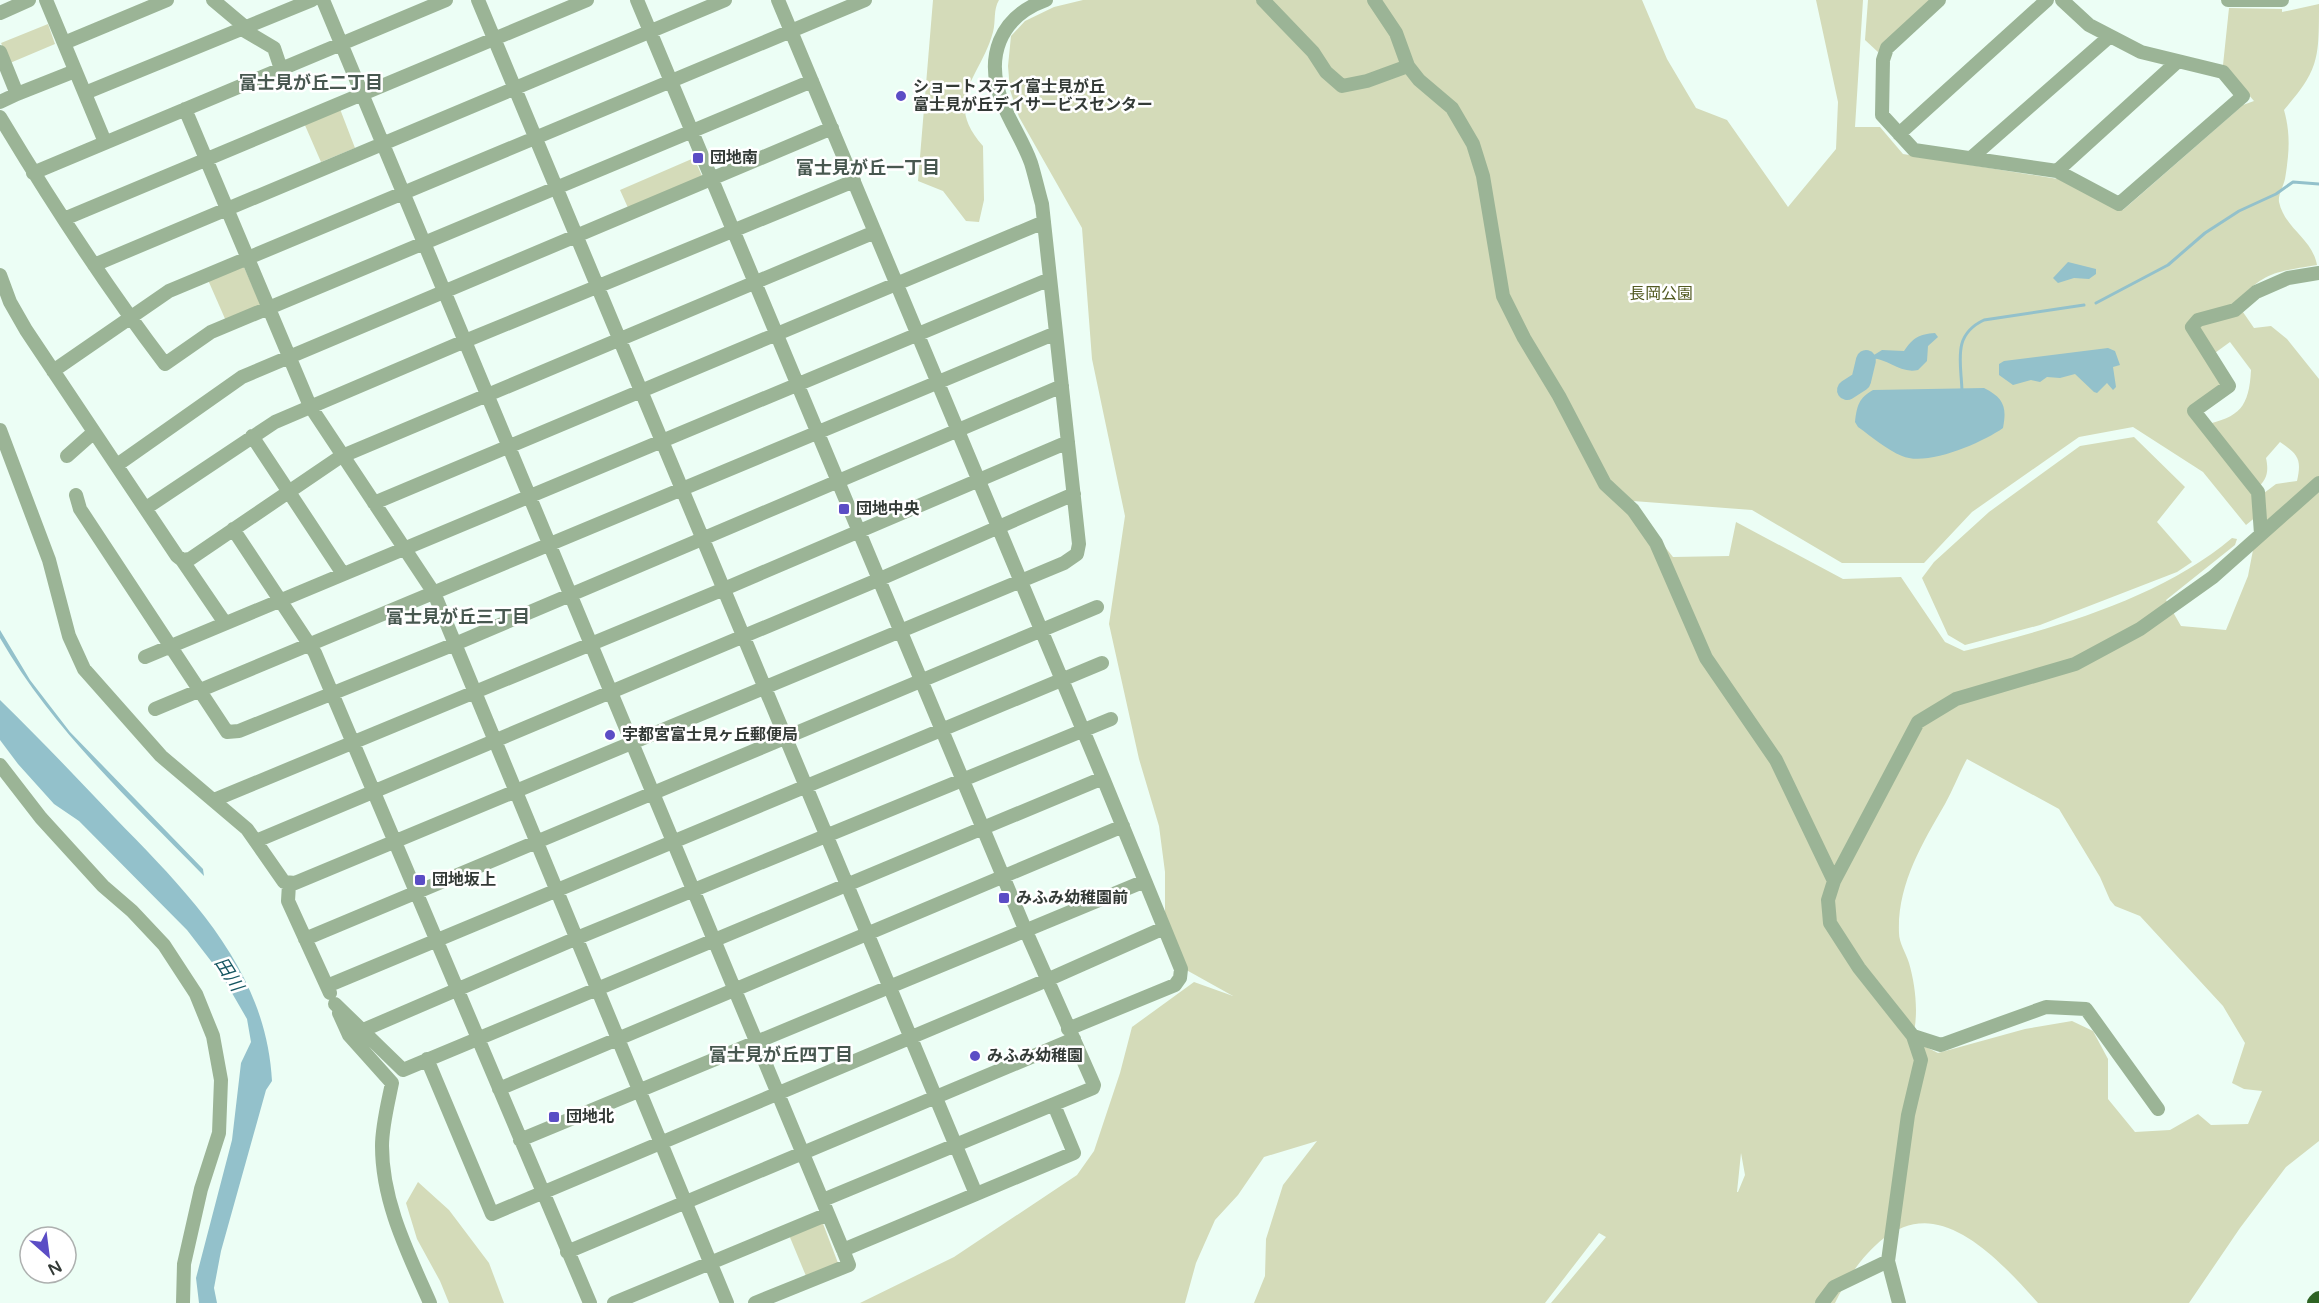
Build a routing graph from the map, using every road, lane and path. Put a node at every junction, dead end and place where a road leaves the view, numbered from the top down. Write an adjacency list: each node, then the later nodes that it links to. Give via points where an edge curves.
1 (29, 0): 22 (street)
2 (46, 0): 28 (street)
3 (167, 0): 28 (street)
4 (213, 0): 23 (street)
5 (312, 0): 23 (street)
6 (323, 0): 29 (street)
7 (446, 0): 29 (street)
8 (478, 0): 27 (street)
9 (586, 0): 27 (street)
10 (637, 0): 24 (street)
11 (725, 0): 24 (street)
12 (778, 0): 25 (street)
13 (865, 0): 25 (street)
14 (1046, 0): 60 (street, via 1027,7 1009,23 996,47 996,76 1002,102 1031,163)
15 (1263, 0): 32 (street, via 1342,86)
16 (1374, 0): 32 (street, via 1396,33)
17 (1939, 0): 46 (street, via 1887,48 1883,60 1882,115)
18 (2047, 0): 46 (street)
19 (2062, 0): 26 (street)
20 (2228, 0): 21 (street)
21 (2282, 0)
22 (0, 13)
23 (242, 27): 33 (street, via 274,48); 38 (street)
24 (650, 31): 35 (street); 37 (street)
25 (791, 31): 35 (street); 36 (street)
26 (2109, 37): 31 (street, via 2141,52); 50 (street)
27 (495, 40): 37 (street); 40 (street)
28 (64, 43): 34 (street)
29 (341, 44): 33 (street); 40 (street)
30 (0, 52): 39 (street)
31 (2177, 62): 52 (street); 52 (street, via 2223,72 2243,96 2119,204)
32 (1408, 66): 168 (street, via 1452,108 1473,144 1483,176 1503,296 1524,338 1605,484 1633,510 1656,543 1706,658 1776,760)
33 (281, 69): 42 (street)
34 (75, 71): 38 (street); 39 (street)
35 (671, 81): 45 (street); 47 (street)
36 (812, 81): 44 (street); 45 (street)
37 (514, 87): 47 (street); 49 (street)
38 (85, 93): 48 (street)
39 (17, 94): 41 (street)
40 (362, 95): 49 (street); 51 (street)
41 (0, 102)
42 (185, 109): 48 (street); 51 (street)
43 (0, 117): 53 (street)
44 (831, 128): 54 (street); 55 (street)
45 (692, 131): 54 (street); 56 (street)
46 (1899, 134): 50 (street, via 1914,150)
47 (535, 138): 56 (street); 57 (street)
48 (105, 142): 53 (street)
49 (382, 142): 57 (street); 58 (street)
50 (1971, 158): 52 (street)
51 (207, 159): 58 (street); 59 (street)
52 (2057, 171)
53 (33, 173): 59 (street)
54 (712, 180): 61 (street); 63 (street)
55 (854, 181): 61 (street); 62 (street)
56 (556, 188): 63 (street); 64 (street)
57 (403, 193): 64 (street); 65 (street)
58 (227, 207): 65 (street); 66 (street)
59 (64, 219): 66 (street)
60 (1044, 222): 69 (street); 71 (street)
61 (734, 231): 70 (street); 72 (street)
62 (875, 232): 70 (street); 71 (street)
63 (577, 237): 72 (street); 73 (street)
64 (425, 244): 73 (street); 74 (street)
65 (248, 258): 74 (street); 75 (street, via 169,291)
66 (94, 265): 75 (street)
67 (2319, 273): 113 (street, via 2288,278 2256,292 2235,310 2198,320 2192,327 2229,386 2194,411 2258,492)
68 (0, 275): 82 (street, via 10,303)
69 (1050, 279): 77 (street); 78 (street)
70 (755, 282): 76 (street); 79 (street)
71 (896, 283): 76 (street); 78 (street)
72 (598, 287): 79 (street); 80 (street)
73 (444, 292): 80 (street); 81 (street)
74 (269, 307): 75 (street, via 211,332 165,364); 81 (street)
75 (129, 317): 82 (street)
76 (776, 333): 84 (street); 86 (street)
77 (1056, 333): 83 (street); 85 (street)
78 (917, 334): 83 (street); 84 (street)
79 (620, 339): 86 (street); 87 (street)
80 (465, 341): 87 (street); 88 (street)
81 (289, 355): 88 (street); 99 (street, via 242,377)
82 (53, 371): 91 (street)
83 (938, 382): 90 (street); 92 (street)
84 (798, 384): 92 (street); 94 (street)
85 (1062, 386): 90 (street); 95 (street)
86 (641, 390): 94 (street); 96 (street)
87 (488, 395): 96 (street); 98 (street)
88 (310, 406): 93 (street); 98 (street)
89 (0, 430): 158 (street, via 49,560 69,636 84,669 146,741)
90 (957, 430): 100 (street); 101 (street)
91 (94, 432): 97 (street); 99 (street)
92 (818, 432): 100 (street); 103 (street)
93 (252, 436): 104 (street); 109 (street)
94 (662, 440): 103 (street); 107 (street)
95 (1068, 442): 101 (street); 105 (street)
96 (509, 446): 107 (street); 108 (street)
97 (67, 456)
98 (343, 456): 104 (street); 108 (street)
99 (117, 465): 109 (street)
100 (839, 481): 112 (street); 114 (street)
101 (978, 481): 110 (street); 112 (street)
102 (2319, 483): 113 (street)
103 (682, 489): 114 (street); 115 (street)
104 (289, 491): 111 (street); 118 (street)
105 (1074, 494): 110 (street); 120 (street, via 1077,554)
106 (76, 495): 133 (street, via 80,509)
107 (530, 498): 115 (street); 116 (street)
108 (374, 503): 116 (street)
109 (146, 508): 117 (street)
110 (998, 528): 119 (street); 120 (street)
111 (233, 529): 117 (street, via 190,559); 124 (street)
112 (859, 530): 119 (street); 121 (street)
113 (2261, 534): 168 (street, via 2213,577 2140,629 2075,663 1956,699 1918,722)
114 (703, 538): 121 (street); 123 (street)
115 (550, 544): 122 (street); 123 (street)
116 (404, 548): 118 (street); 122 (street)
117 (182, 560): 126 (street)
118 (343, 574): 124 (street)
119 (880, 579): 127 (street); 129 (street)
120 (1021, 581): 127 (street); 128 (street)
121 (724, 589): 129 (street); 132 (street)
122 (434, 593): 130 (street); 131 (street)
123 (571, 594): 131 (street); 132 (street)
124 (280, 600): 126 (street); 130 (street)
125 (1097, 607): 128 (street)
126 (225, 623): 133 (street)
127 (901, 630): 136 (street); 138 (street)
128 (1042, 632): 136 (street); 137 (street)
129 (743, 635): 138 (street); 139 (street)
130 (310, 644): 140 (street); 141 (street)
131 (455, 644): 141 (street); 142 (street)
132 (592, 644): 139 (street); 142 (street)
133 (169, 647): 134 (street); 140 (street)
134 (145, 657)
135 (1102, 663): 137 (street)
136 (922, 681): 145 (street); 147 (street)
137 (1062, 681): 145 (street); 146 (street)
138 (765, 687): 147 (street); 150 (street)
139 (611, 690): 149 (street); 150 (street)
140 (198, 691): 141 (street, via 227,732 239,731); 143 (street)
141 (332, 693): 148 (street)
142 (474, 693): 148 (street); 149 (street)
143 (155, 709)
144 (1111, 719): 146 (street)
145 (943, 730): 153 (street); 154 (street)
146 (1083, 730): 152 (street); 153 (street)
147 (786, 737): 154 (street); 157 (street)
148 (353, 741): 155 (street); 158 (street)
149 (494, 741): 155 (street); 156 (street)
150 (633, 742): 156 (street); 157 (street)
151 (0, 765): 215 (street, via 41,818 164,945 196,994 213,1036 221,1080 219,1133 184,1264)
152 (1103, 778): 159 (street); 160 (street)
153 (963, 779): 160 (street); 161 (street)
154 (806, 787): 161 (street); 165 (street)
155 (374, 790): 162 (street); 163 (street)
156 (515, 791): 162 (street); 164 (street)
157 (653, 791): 164 (street); 165 (street)
158 (214, 800): 163 (street)
159 (1123, 826): 166 (street); 167 (street)
160 (983, 828): 166 (street); 170 (street)
161 (827, 837): 170 (street); 173 (street)
162 (396, 840): 169 (street); 171 (street)
163 (256, 841): 169 (street)
164 (536, 841): 171 (street); 172 (street)
165 (674, 842): 172 (street); 173 (street)
166 (1004, 878): 175 (street); 176 (street)
167 (1145, 881): 174 (street); 175 (street)
168 (1834, 881): 190 (street, via 1828,900 1830,923 1858,968)
169 (289, 884): 178 (street, via 288,902)
170 (847, 884): 176 (street); 179 (street)
171 (417, 891): 178 (street); 180 (street)
172 (557, 891): 177 (street); 180 (street)
173 (695, 891): 177 (street); 179 (street)
174 (1164, 928): 181 (street); 189 (street, via 1181,969 1175,985)
175 (1025, 929): 181 (street); 182 (street)
176 (868, 934): 182 (street); 185 (street)
177 (577, 938): 184 (street); 186 (street)
178 (305, 939): 183 (street)
179 (715, 939): 184 (street); 185 (street)
180 (438, 940): 183 (street); 186 (street)
181 (1047, 980): 189 (street); 193 (street)
182 (889, 985): 193 (street); 194 (street)
183 (327, 986): 187 (street)
184 (597, 988): 191 (street); 192 (street)
185 (735, 988): 191 (street); 194 (street)
186 (458, 989): 188 (street); 192 (street)
187 (335, 1004): 188 (street); 216 (street, via 348,1035 392,1083 382,1145 386,1192)
188 (361, 1031): 195 (street, via 403,1070)
189 (1071, 1034): 199 (street); 200 (street, via 1094,1085)
190 (1913, 1036): 201 (street, via 1941,1045 2046,1007 2086,1009); 213 (street, via 1921,1060 1908,1115)
191 (617, 1037): 196 (street); 197 (street)
192 (478, 1038): 195 (street); 196 (street)
193 (911, 1038): 198 (street); 199 (street)
194 (756, 1041): 197 (street); 198 (street)
195 (428, 1059): 206 (street, via 492,1214)
196 (499, 1089): 202 (street)
197 (639, 1090): 202 (street); 203 (street)
198 (779, 1094): 203 (street); 205 (street)
199 (935, 1096): 204 (street); 205 (street)
200 (1054, 1106): 204 (street); 207 (street, via 1074,1153)
201 (2158, 1109)
202 (520, 1140): 206 (street)
203 (661, 1141): 206 (street); 209 (street)
204 (956, 1146): 207 (street); 208 (street)
205 (802, 1151): 208 (street); 209 (street)
206 (542, 1192): 212 (street)
207 (976, 1194): 211 (street)
208 (823, 1200): 210 (street)
209 (686, 1201): 212 (street); 214 (street)
210 (828, 1214): 211 (street); 214 (street)
211 (843, 1250): 220 (street, via 849,1265)
212 (567, 1252): 217 (street)
213 (1888, 1262): 221 (street, via 1834,1287); 222 (street)
214 (711, 1263): 218 (street); 219 (street)
215 (183, 1303)
216 (430, 1303)
217 (590, 1303)
218 (614, 1303)
219 (728, 1303)
220 (755, 1303)
221 (1822, 1303)
222 (1899, 1303)

